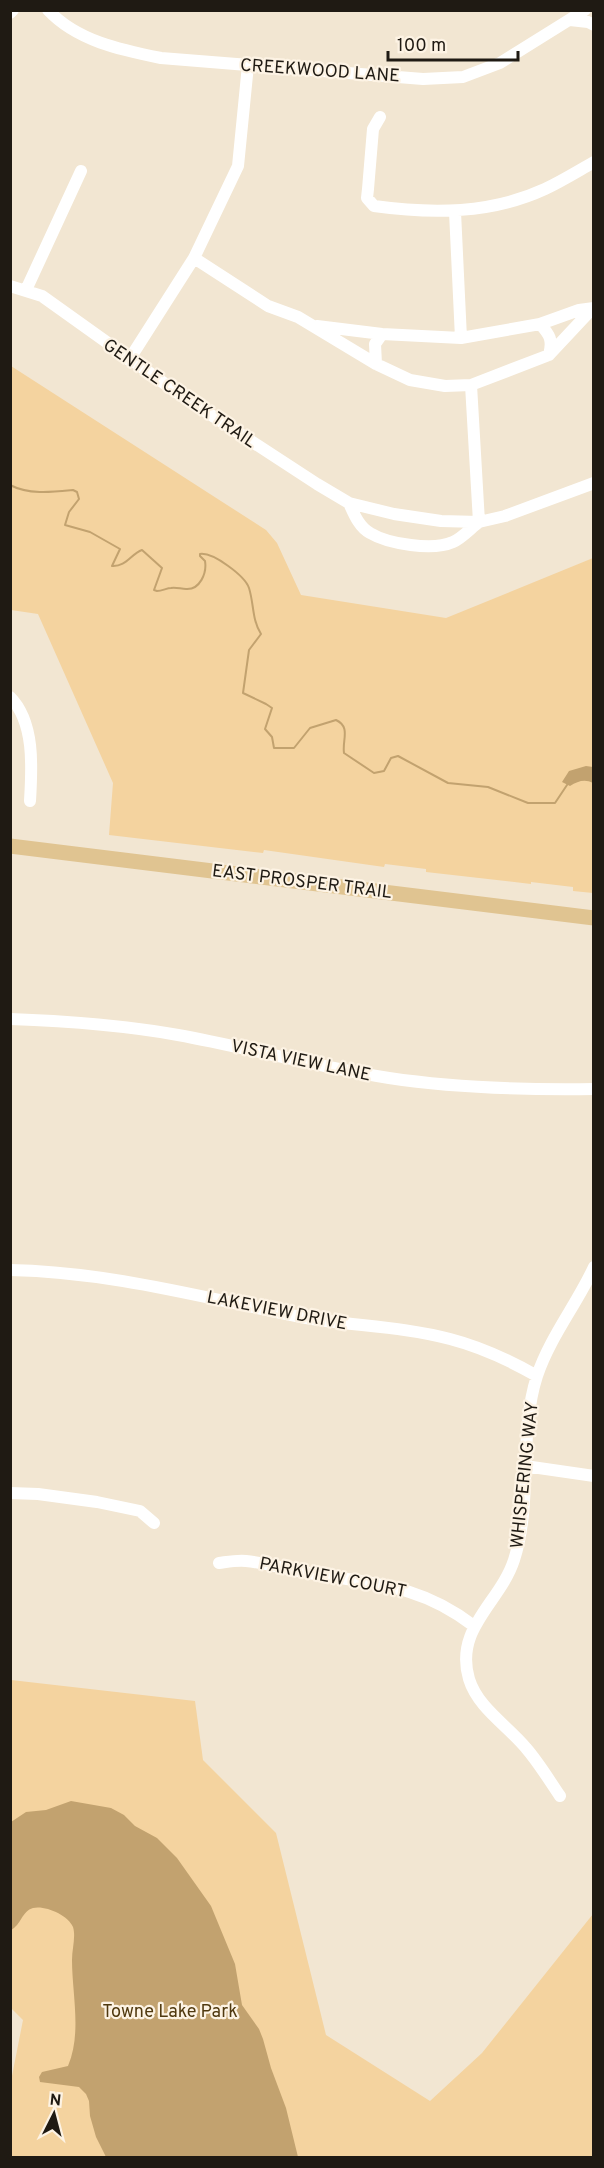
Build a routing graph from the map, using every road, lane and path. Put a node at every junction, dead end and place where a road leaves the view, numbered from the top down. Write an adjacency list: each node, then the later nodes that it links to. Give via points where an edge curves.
1 (48, 10): 5 (street, CREEKWOOD LANE, via 89,39 125,51)
2 (585, 10): 3 (street, CREEKWOOD LANE)
3 (570, 20): 4 (street); 5 (street, CREEKWOOD LANE, via 500,63 463,76 423,79)
4 (594, 25)
5 (248, 65): 10 (street, via 238,166)
6 (380, 117): 9 (street, via 373,129 367,198 374,206)
7 (594, 162): 9 (street, via 545,189 501,204)
8 (81, 171): 12 (street)
9 (455, 212): 17 (street)
10 (194, 258): 15 (street, via 268,306); 19 (street)
11 (10, 286): 12 (street, GENTLE CREEK TRAIL)
12 (26, 290): 19 (street, GENTLE CREEK TRAIL, via 42,296)
13 (593, 308): 14 (street); 18 (street)
14 (540, 324): 17 (street); 18 (street, via 551,336)
15 (314, 326): 16 (street); 20 (street)
16 (382, 334): 17 (street); 20 (street, via 375,344)
17 (461, 338)
18 (549, 355): 21 (street)
19 (129, 360): 23 (street, GENTLE CREEK TRAIL)
20 (376, 364): 21 (street, via 410,380 445,386)
21 (471, 385): 24 (street)
22 (594, 483): 24 (street, GENTLE CREEK TRAIL)
23 (349, 503): 24 (street, GENTLE CREEK TRAIL, via 441,522); 24 (street, GENTLE CREEK TRAIL, via 357,521 370,534 401,544 434,546 453,542)
24 (479, 522)
25 (10, 697): 26 (street, via 17,703 27,729 32,756)
26 (30, 801)
27 (10, 846): 28 (main road, EAST PROSPER TRAIL)
28 (594, 918)
29 (10, 1019): 30 (street, VISTA VIEW LANE, via 176,1035 327,1067 434,1083)
30 (594, 1089)
31 (594, 1267): 33 (street, WHISPERING WAY)
32 (10, 1270): 33 (street, LAKEVIEW DRIVE, via 140,1283 295,1316 448,1338 498,1355)
33 (537, 1376): 34 (street, WHISPERING WAY, via 530,1405)
34 (525, 1466): 35 (street); 39 (street, WHISPERING WAY, via 521,1526 513,1561 498,1592)
35 (594, 1476)
36 (10, 1493): 37 (street, via 86,1500 140,1511)
37 (154, 1523)
38 (219, 1563): 39 (street, PARKVIEW COURT, via 244,1560 393,1586 437,1602)
39 (474, 1626): 40 (street, WHISPERING WAY, via 467,1656 473,1688 486,1708 527,1749)
40 (560, 1796)

